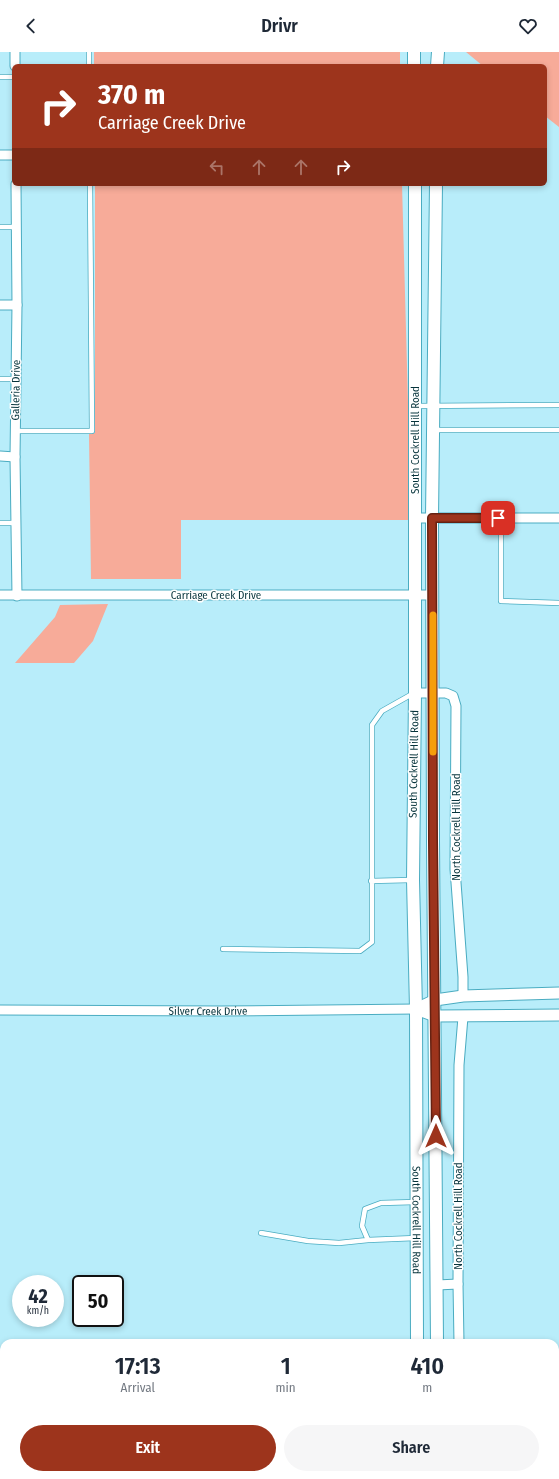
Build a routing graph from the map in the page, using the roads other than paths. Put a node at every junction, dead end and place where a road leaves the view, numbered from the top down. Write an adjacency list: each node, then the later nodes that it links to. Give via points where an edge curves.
1 (15, 52): 5 (street)
2 (89, 52): 6 (lane)
3 (414, 52): 7 (main road)
4 (438, 52): 8 (main road)
5 (15, 64)
6 (89, 64)
7 (414, 64)
8 (438, 64)
9 (0, 77): 10 (lane)
10 (12, 77)
11 (0, 155): 12 (street)
12 (12, 155)
13 (16, 186): 18 (street, Galleria Drive)
14 (90, 186): 28 (lane, via 92,431)
15 (415, 186): 24 (main road, South Cockrell Hill Road)
16 (436, 186): 25 (main road, South Cockrell Hill Road)
17 (0, 228): 18 (lane)
18 (16, 228): 20 (street, Galleria Drive)
19 (0, 305): 20 (street)
20 (17, 305): 22 (street, Galleria Drive)
21 (0, 379): 22 (lane)
22 (16, 379): 28 (street, Galleria Drive)
23 (559, 405): 25 (lane)
24 (415, 406): 25 (lane); 31 (main road, South Cockrell Hill Road)
25 (433, 406): 26 (main road, South Cockrell Hill Road)
26 (433, 430): 27 (lane); 32 (main road, South Cockrell Hill Road)
27 (559, 430)
28 (15, 431): 30 (street, Galleria Drive)
29 (0, 456): 30 (street)
30 (15, 457): 36 (street, Galleria Drive)
31 (415, 518): 32 (street); 37 (main road, South Cockrell Hill Road)
32 (432, 518): 33 (street); 38 (main road, South Cockrell Hill Road)
33 (501, 518): 34 (street); 41 (lane, via 501,602)
34 (559, 518)
35 (0, 523): 36 (lane)
36 (16, 523): 40 (street, Galleria Drive)
37 (415, 594): 38 (street, Carriage Creek Drive); 40 (street, Carriage Creek Drive); 42 (main road, South Cockrell Hill Road)
38 (433, 594): 43 (main road, South Cockrell Hill Road)
39 (0, 596): 40 (street, Carriage Creek Drive)
40 (17, 596)
41 (559, 603)
42 (415, 693): 43 (street, North Cockrell Hill Road); 44 (main road, South Cockrell Hill Road); 45 (lane, via 382,711 372,725)
43 (433, 693): 48 (street, North Cockrell Hill Road, via 453,696 456,706 455,869); 49 (main road, South Cockrell Hill Road)
44 (413, 880): 45 (lane); 50 (main road, South Cockrell Hill Road)
45 (371, 881): 46 (lane, via 372,942 360,951)
46 (223, 949)
47 (559, 993): 48 (street, Silver Creek Drive)
48 (463, 996): 49 (street, Silver Creek Drive)
49 (435, 1000): 50 (street, Silver Creek Drive); 53 (main road, South Cockrell Hill Road)
50 (416, 1009): 51 (street, Silver Creek Drive); 53 (street, Silver Creek Drive); 55 (main road, South Cockrell Hill Road)
51 (0, 1010)
52 (559, 1015): 54 (street, Silver Creek Drive)
53 (435, 1016): 54 (street, Silver Creek Drive); 60 (main road, South Cockrell Hill Road)
54 (462, 1017): 59 (street, North Cockrell Hill Road, via 459,1065)
55 (416, 1202): 57 (main road, South Cockrell Hill Road); 58 (lane, via 381,1203 365,1209 362,1226)
56 (261, 1233): 58 (lane, via 339,1243)
57 (416, 1238): 58 (lane); 61 (main road, South Cockrell Hill Road)
58 (368, 1240)
59 (458, 1284): 60 (street); 63 (street, North Cockrell Hill Road)
60 (437, 1285): 62 (main road, South Cockrell Hill Road)
61 (416, 1339)
62 (437, 1339)
63 (459, 1339)

